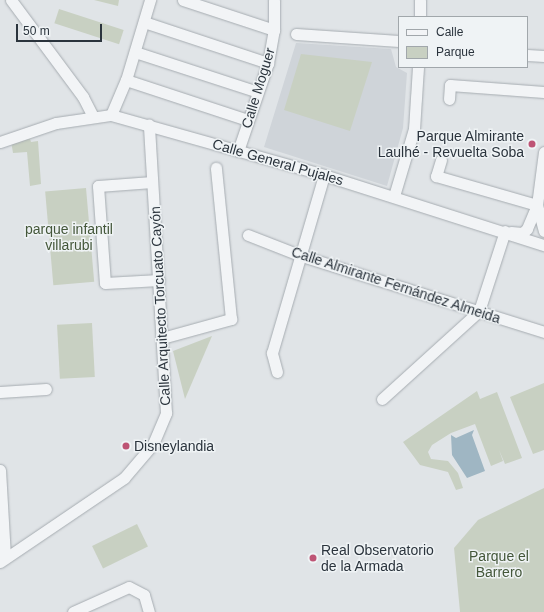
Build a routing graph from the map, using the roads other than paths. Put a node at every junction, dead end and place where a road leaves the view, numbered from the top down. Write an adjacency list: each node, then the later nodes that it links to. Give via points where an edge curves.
1 (11, 0): 20 (street, via 83,97)
2 (150, 0): 7 (street)
3 (183, 0): 8 (street)
4 (274, 0): 8 (street, Calle Moguer)
5 (420, 0): 6 (street)
6 (420, 16)
7 (144, 22): 11 (street); 14 (street)
8 (274, 30): 14 (street, Calle Moguer)
9 (296, 34): 10 (street)
10 (398, 41)
11 (135, 52): 16 (street); 17 (street)
12 (528, 55): 13 (street)
13 (544, 56)
14 (268, 63): 17 (street, Calle Moguer)
15 (418, 68): 31 (street, via 414,129)
16 (126, 80): 21 (street); 22 (street)
17 (258, 92): 22 (street, Calle Moguer)
18 (544, 92): 19 (street, via 450,85)
19 (449, 99)
20 (92, 115): 21 (street, Calle General Pujales); 24 (street, Calle General Pujales)
21 (110, 115): 23 (street, Calle General Pujales)
22 (248, 120): 25 (street, Calle Moguer)
23 (149, 124): 25 (street, Calle General Pujales); 30 (street, Calle Arquitecto Torcuato Cayón)
24 (3, 139)
25 (238, 151): 29 (street, Calle General Pujales)
26 (544, 152): 32 (street)
27 (441, 160): 32 (street, via 436,176)
28 (216, 168): 41 (street, via 231,319)
29 (324, 174): 31 (street, Calle General Pujales); 37 (street)
30 (152, 182): 38 (street, Calle Arquitecto Torcuato Cayón); 38 (street, via 98,186 106,283)
31 (394, 196): 34 (street, Calle General Pujales)
32 (537, 205): 33 (street); 34 (street, via 527,229 522,233)
33 (544, 231)
34 (507, 232): 36 (street, Calle General Pujales); 39 (street)
35 (248, 235): 37 (street, Calle Almirante Fernández Almeida)
36 (544, 246)
37 (302, 256): 39 (street, Calle Almirante Fernández Almeida); 42 (street, via 272,353)
38 (159, 280): 41 (street, Calle Arquitecto Torcuato Cayón)
39 (479, 311): 40 (street, Calle Almirante Fernández Almeida); 45 (street)
40 (544, 332)
41 (162, 338): 48 (street, Calle Arquitecto Torcuato Cayón, via 166,413 153,444 124,478)
42 (277, 372)
43 (46, 389): 44 (street)
44 (0, 392)
45 (382, 399)
46 (0, 470): 47 (street)
47 (3, 540): 48 (street); 49 (street)
48 (27, 540): 49 (street, Calle Arquitecto Torcuato Cayón)
49 (3, 559)
50 (89, 608): 51 (street); 52 (street, via 129,587 144,594)
51 (73, 612)
52 (149, 612)

